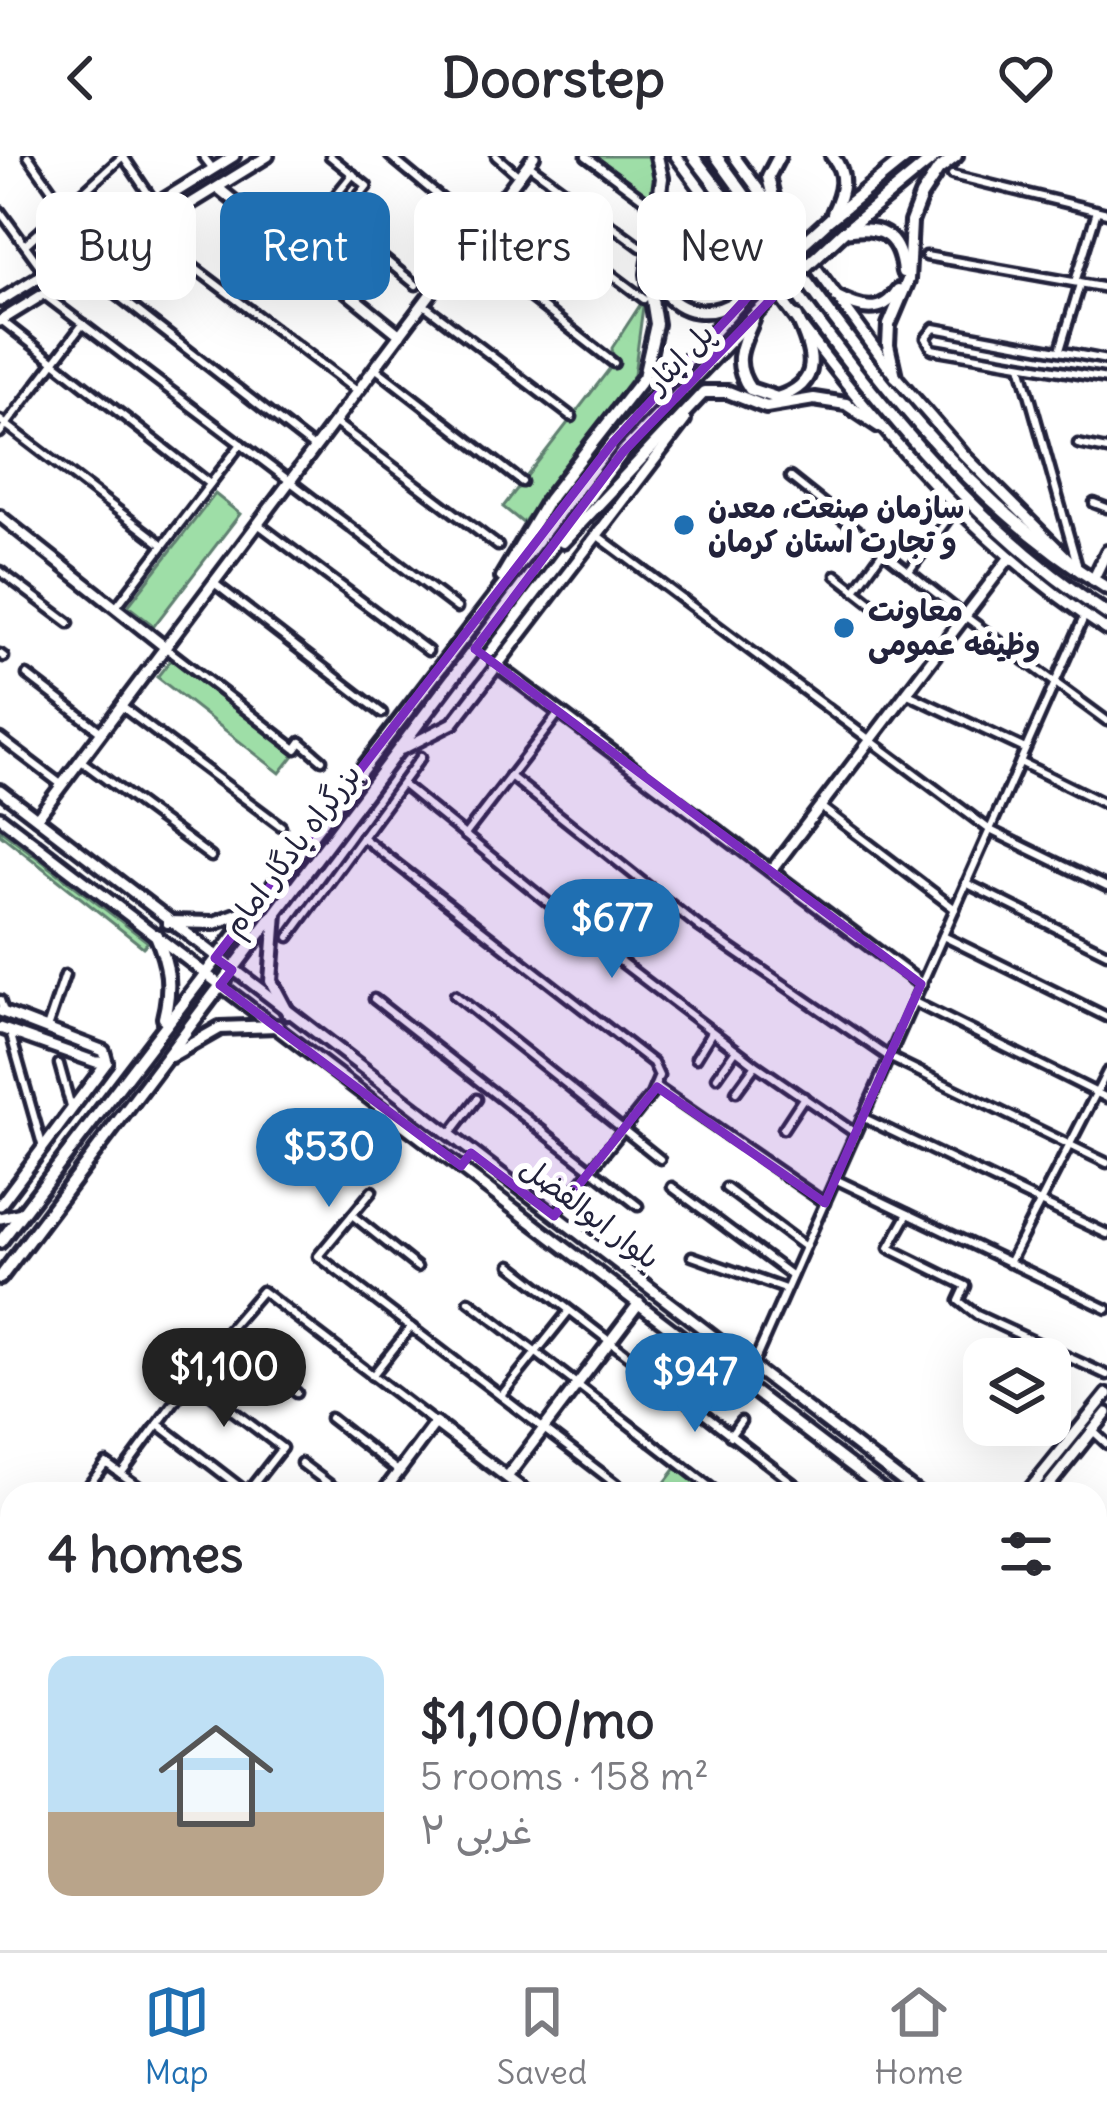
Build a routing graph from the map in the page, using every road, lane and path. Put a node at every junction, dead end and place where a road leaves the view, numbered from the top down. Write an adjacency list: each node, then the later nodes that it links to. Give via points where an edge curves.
1 (28, 156): 25 (street)
2 (123, 156): 26 (street); 27 (street)
3 (203, 156): 20 (street)
4 (233, 156): 20 (main road)
5 (268, 156): 24 (main road)
6 (330, 156): 21 (street)
7 (390, 156): 31 (street)
8 (496, 156): 23 (street)
9 (586, 156): 36 (street)
10 (657, 156): 121 (highway, via 662,178 648,274 656,324 644,377 548,500)
11 (684, 156): 33 (main road); 69 (highway, via 710,177)
12 (716, 156): 114 (highway, via 908,412 1022,530)
13 (734, 156): 34 (main road)
14 (779, 156): 35 (highway, via 768,176)
15 (832, 156): 40 (highway, via 844,184)
16 (908, 156): 40 (highway, پل ایثار)
17 (936, 156): 41 (highway, پل ایثار)
18 (956, 156): 80 (highway, via 929,183 911,222 908,280 889,325)
19 (531, 160): 23 (main road); 45 (street)
20 (213, 169): 28 (main road)
21 (353, 174): 30 (street); 52 (street, via 367,186 338,221)
22 (952, 175): 39 (street)
23 (519, 176): 32 (main road)
24 (218, 188): 29 (main road); 37 (main road)
25 (54, 192)
26 (84, 192)
27 (147, 192)
28 (176, 192)
29 (223, 192)
30 (338, 192)
31 (433, 192)
32 (507, 192)
33 (707, 192)
34 (762, 192)
35 (772, 192)
36 (637, 193)
37 (196, 201)
38 (0, 211): 44 (street)
39 (1102, 212): 53 (street)
40 (830, 219): 43 (highway, پل ایثار, bridge)
41 (844, 231): 56 (highway, via 885,234 903,275 884,305 859,308); 70 (highway, پل ایثار, bridge)
42 (36, 235): 44 (street)
43 (806, 241)
44 (25, 244): 48 (street)
45 (637, 244)
46 (806, 254): 56 (main road)
47 (926, 256): 53 (street)
48 (36, 260)
49 (196, 269): 82 (street)
50 (613, 275): 55 (street)
51 (36, 279): 67 (main road)
52 (414, 283)
53 (1077, 283): 54 (street); 74 (street)
54 (1107, 288)
55 (637, 294)
56 (837, 297): 80 (main road)
57 (36, 298): 71 (main road)
58 (51, 300): 72 (street)
59 (124, 300): 92 (street)
60 (357, 300): 73 (main road)
61 (426, 300): 68 (main road)
62 (534, 300): 76 (street)
63 (674, 300): 64 (highway, via 702,312)
64 (737, 300)
65 (743, 300): 89 (highway, پل ایثار)
66 (789, 300): 69 (main road)
67 (0, 302)
68 (423, 304): 73 (main road); 83 (street)
69 (796, 308): 70 (highway, via 811,367 800,387 777,398 750,389 738,367); 87 (main road); 100 (highway)
70 (757, 312): 94 (highway, پل ایثار)
71 (0, 321): 77 (street)
72 (83, 324): 77 (street); 90 (street)
73 (400, 335): 79 (main road)
74 (1060, 350): 75 (street); 78 (street, via 934,328 927,334 932,349)
75 (1107, 360)
76 (614, 363)
77 (52, 364): 85 (street); 99 (street)
78 (1021, 365): 81 (street); 114 (street)
79 (375, 368): 82 (main road); 98 (street)
80 (895, 376): 114 (main road)
81 (1107, 379)
82 (357, 392): 86 (main road)
83 (572, 417)
84 (685, 420): 106 (main road)
85 (3, 422): 88 (street); 107 (street)
86 (334, 422): 92 (main road); 108 (street)
87 (879, 426): 95 (main road); 111 (highway, via 846,404 766,406 704,392)
88 (0, 433)
89 (614, 441): 121 (highway, بزرگراه یادگار امام)
90 (241, 444): 97 (street); 99 (street)
91 (1078, 444): 93 (street)
92 (314, 448): 97 (main road)
93 (1107, 450)
94 (623, 452): 111 (highway, بزرگراه یادگار امام)
95 (920, 469): 100 (main road); 102 (main road)
96 (790, 477): 109 (street)
97 (290, 481): 105 (main road); 124 (street)
98 (522, 482)
99 (210, 484): 107 (street)
100 (963, 494): 125 (highway)
101 (1094, 503): 103 (street)
102 (956, 508): 112 (main road); 115 (street)
103 (1107, 508)
104 (0, 515): 123 (main road)
105 (258, 524): 118 (main road); 131 (street)
106 (596, 534): 132 (main road); 144 (street)
107 (163, 545): 123 (street)
108 (498, 546)
109 (884, 551): 115 (street); 120 (street)
110 (1107, 551): 117 (main road)
111 (548, 556): 134 (highway, بزرگراه یادگار امام)
112 (1010, 557): 126 (main road); 127 (main road)
113 (0, 571): 128 (street)
114 (1078, 571): 117 (highway)
115 (909, 572): 127 (street)
116 (836, 575): 120 (street)
117 (1094, 580): 119 (highway)
118 (214, 583): 130 (main road); 139 (street)
119 (1107, 588)
120 (855, 590): 122 (street)
121 (493, 598): 168 (highway, بزرگراه یادگار امام)
122 (873, 604)
123 (116, 607): 130 (main road)
124 (457, 608)
125 (1107, 614)
126 (1085, 615): 129 (main road); 135 (street)
127 (966, 617): 135 (street); 136 (main road)
128 (68, 623)
129 (1107, 630)
130 (165, 647): 138 (main road); 149 (street, via 296,749 301,742)
131 (428, 651)
132 (494, 664): 137 (main road); 140 (main road)
133 (27, 675): 142 (street)
134 (449, 683): 137 (main road); 146 (highway, بزرگراه یادگار امام)
135 (1054, 684): 141 (street); 145 (street)
136 (908, 694): 144 (main road); 145 (street)
137 (471, 698): 146 (main road, via 452,722)
138 (121, 706): 142 (main road); 159 (street)
139 (382, 713)
140 (559, 713): 151 (street); 165 (main road)
141 (1107, 721)
142 (101, 732): 148 (main road)
143 (0, 738): 152 (street)
144 (871, 742): 156 (main road); 160 (street)
145 (1025, 749): 150 (street)
146 (397, 752): 170 (highway, بزرگراه یادگار امام)
147 (421, 758): 153 (street)
148 (80, 760): 152 (main road); 164 (street)
149 (322, 760)
150 (1020, 762): 155 (street); 160 (street)
151 (510, 776): 162 (street); 198 (street, via 698,926)
152 (62, 784): 158 (main road)
153 (402, 784): 162 (street); 163 (street)
154 (0, 790): 158 (main road, بلوار ابوالفضل)
155 (1107, 805)
156 (821, 806): 165 (main road); 169 (street)
157 (0, 818): 161 (main road, بلوار ابوالفضل)
158 (37, 818): 161 (main road); 171 (main road, بلوار ابوالفضل)
159 (281, 826)
160 (990, 830): 166 (street); 167 (street)
161 (23, 835): 172 (main road, بلوار ابوالفضل)
162 (465, 835): 178 (street)
163 (362, 837): 174 (street); 206 (street, via 653,1064)
164 (211, 857)
165 (771, 872): 182 (main road)
166 (966, 883): 169 (street); 176 (street)
167 (1107, 887)
168 (257, 907): 171 (highway, via 214,922); 177 (highway, بزرگراه یادگار امام)
169 (955, 909): 173 (street)
170 (276, 911): 179 (highway, بزرگراه یادگار امام); 189 (highway, via 271,980)
171 (168, 922): 177 (main road, بلوار ابوالفضل)
172 (156, 935): 180 (main road, بلوار ابوالفضل); 191 (highway, via 171,988)
173 (943, 936): 182 (street); 190 (street)
174 (289, 937)
175 (632, 937): 178 (street)
176 (1107, 953)
177 (215, 958): 179 (main road, بلوار ابوالفضل); 180 (highway, بزرگراه یادگار امام)
178 (616, 958): 195 (street)
179 (232, 970): 183 (highway, بزرگراه یادگار امام); 189 (main road, بلوار ابوالفضل)
180 (202, 974): 183 (main road, بلوار ابوالفضل); 191 (highway, بزرگراه یادگار امام)
181 (65, 975): 193 (street)
182 (921, 984): 187 (street)
183 (220, 985): 192 (main road, بلوار ابوالفضل); 200 (highway, بزرگراه یادگار امام)
184 (455, 995): 215 (street)
185 (374, 999): 224 (street)
186 (0, 1000): 188 (street)
187 (914, 1001): 198 (street); 208 (street)
188 (2, 1012): 193 (main road)
189 (288, 1013): 217 (main road, بلوار ابوالفضل)
190 (1107, 1017)
191 (162, 1026): 233 (highway, بزرگراه یادگار امام)
192 (277, 1026): 200 (highway, via 220,1028); 223 (main road, بلوار ابوالفضل)
193 (46, 1029): 196 (main road); 201 (main road, via 104,1051)
194 (5, 1030): 196 (main road); 219 (street)
195 (712, 1032): 197 (street); 199 (street)
196 (43, 1043): 201 (main road)
197 (737, 1050): 203 (street); 205 (street)
198 (889, 1057): 213 (street); 218 (street)
199 (696, 1058)
200 (163, 1061): 246 (highway, بزرگراه یادگار امام)
201 (107, 1062): 212 (main road)
202 (59, 1064): 212 (street)
203 (756, 1065): 207 (street); 209 (street)
204 (1107, 1072): 208 (street)
205 (717, 1077)
206 (655, 1086): 215 (street); 230 (street)
207 (736, 1092)
208 (1096, 1093): 210 (street); 218 (street)
209 (805, 1097): 214 (street); 216 (street)
210 (1107, 1098)
211 (477, 1099): 217 (street)
212 (72, 1109): 219 (main road)
213 (862, 1118): 216 (street); 231 (street)
214 (783, 1129)
215 (623, 1130): 221 (street); 224 (street)
216 (856, 1133): 225 (street)
217 (448, 1136): 220 (main road, بلوار ابوالفضل)
218 (1069, 1145): 222 (street); 231 (street)
219 (43, 1148): 229 (main road)
220 (471, 1153): 223 (main road); 236 (main road, بلوار ابوالفضل)
221 (660, 1159)
222 (1107, 1163)
223 (461, 1166): 249 (main road, بلوار ابوالفضل)
224 (591, 1168): 232 (street); 236 (street)
225 (835, 1179): 230 (street); 234 (street)
226 (672, 1187): 245 (street)
227 (726, 1188): 240 (street)
228 (372, 1191): 235 (street)
229 (1, 1198)
230 (825, 1203): 240 (street)
231 (1040, 1203): 238 (street); 242 (street)
232 (638, 1206)
233 (22, 1213): 237 (main road); 239 (highway, بزرگراه یادگار امام)
234 (908, 1214): 242 (street); 257 (street, via 889,1248 966,1286 959,1301 977,1316)
235 (352, 1215): 244 (street); 252 (street, via 319,1256)
236 (554, 1216): 256 (main road, بلوار ابوالفضل)
237 (0, 1218)
238 (1107, 1234)
239 (0, 1242)
240 (805, 1247): 245 (street)
241 (692, 1256): 247 (street)
242 (1009, 1263): 250 (street)
243 (511, 1264): 251 (street)
244 (417, 1267)
245 (792, 1276): 247 (street)
246 (0, 1278)
247 (786, 1289): 256 (street)
248 (469, 1301): 255 (street)
249 (639, 1303): 254 (main road); 287 (main road, بلوار ابوالفضل)
250 (1107, 1309)
251 (568, 1311): 254 (street); 255 (street)
252 (411, 1327): 258 (street); 262 (street)
253 (223, 1336): 258 (street, via 262,1291); 259 (street); 261 (street)
254 (608, 1343): 260 (main road); 271 (street)
255 (536, 1352): 260 (street); 262 (street)
256 (752, 1367): 288 (main road, بلوار ابوالفضل)
257 (1107, 1375)
258 (372, 1376): 267 (street)
259 (191, 1379): 268 (street); 280 (street, via 282,1448)
260 (577, 1385): 270 (main road); 285 (street)
261 (298, 1393)
262 (501, 1396): 270 (street)
263 (1105, 1403): 265 (main road); 269 (main road)
264 (330, 1418): 274 (street)
265 (1086, 1419): 269 (main road); 289 (main road)
266 (742, 1420): 271 (street)
267 (435, 1423): 274 (main road); 276 (main road)
268 (158, 1424): 275 (street); 279 (street)
269 (1100, 1427): 272 (street); 290 (main road)
270 (543, 1429): 276 (main road); 284 (street)
271 (730, 1436): 286 (street)
272 (1107, 1444)
273 (302, 1463): 281 (street)
274 (399, 1471): 282 (main road)
275 (122, 1474): 277 (street, via 106,1463); 278 (street)
276 (507, 1477): 283 (main road)
277 (93, 1482)
278 (132, 1482)
279 (232, 1482)
280 (256, 1482)
281 (327, 1482)
282 (391, 1482)
283 (513, 1482)
284 (613, 1482)
285 (703, 1482)
286 (791, 1482)
287 (863, 1482)
288 (903, 1482)
289 (1036, 1482)
290 (1052, 1482)

